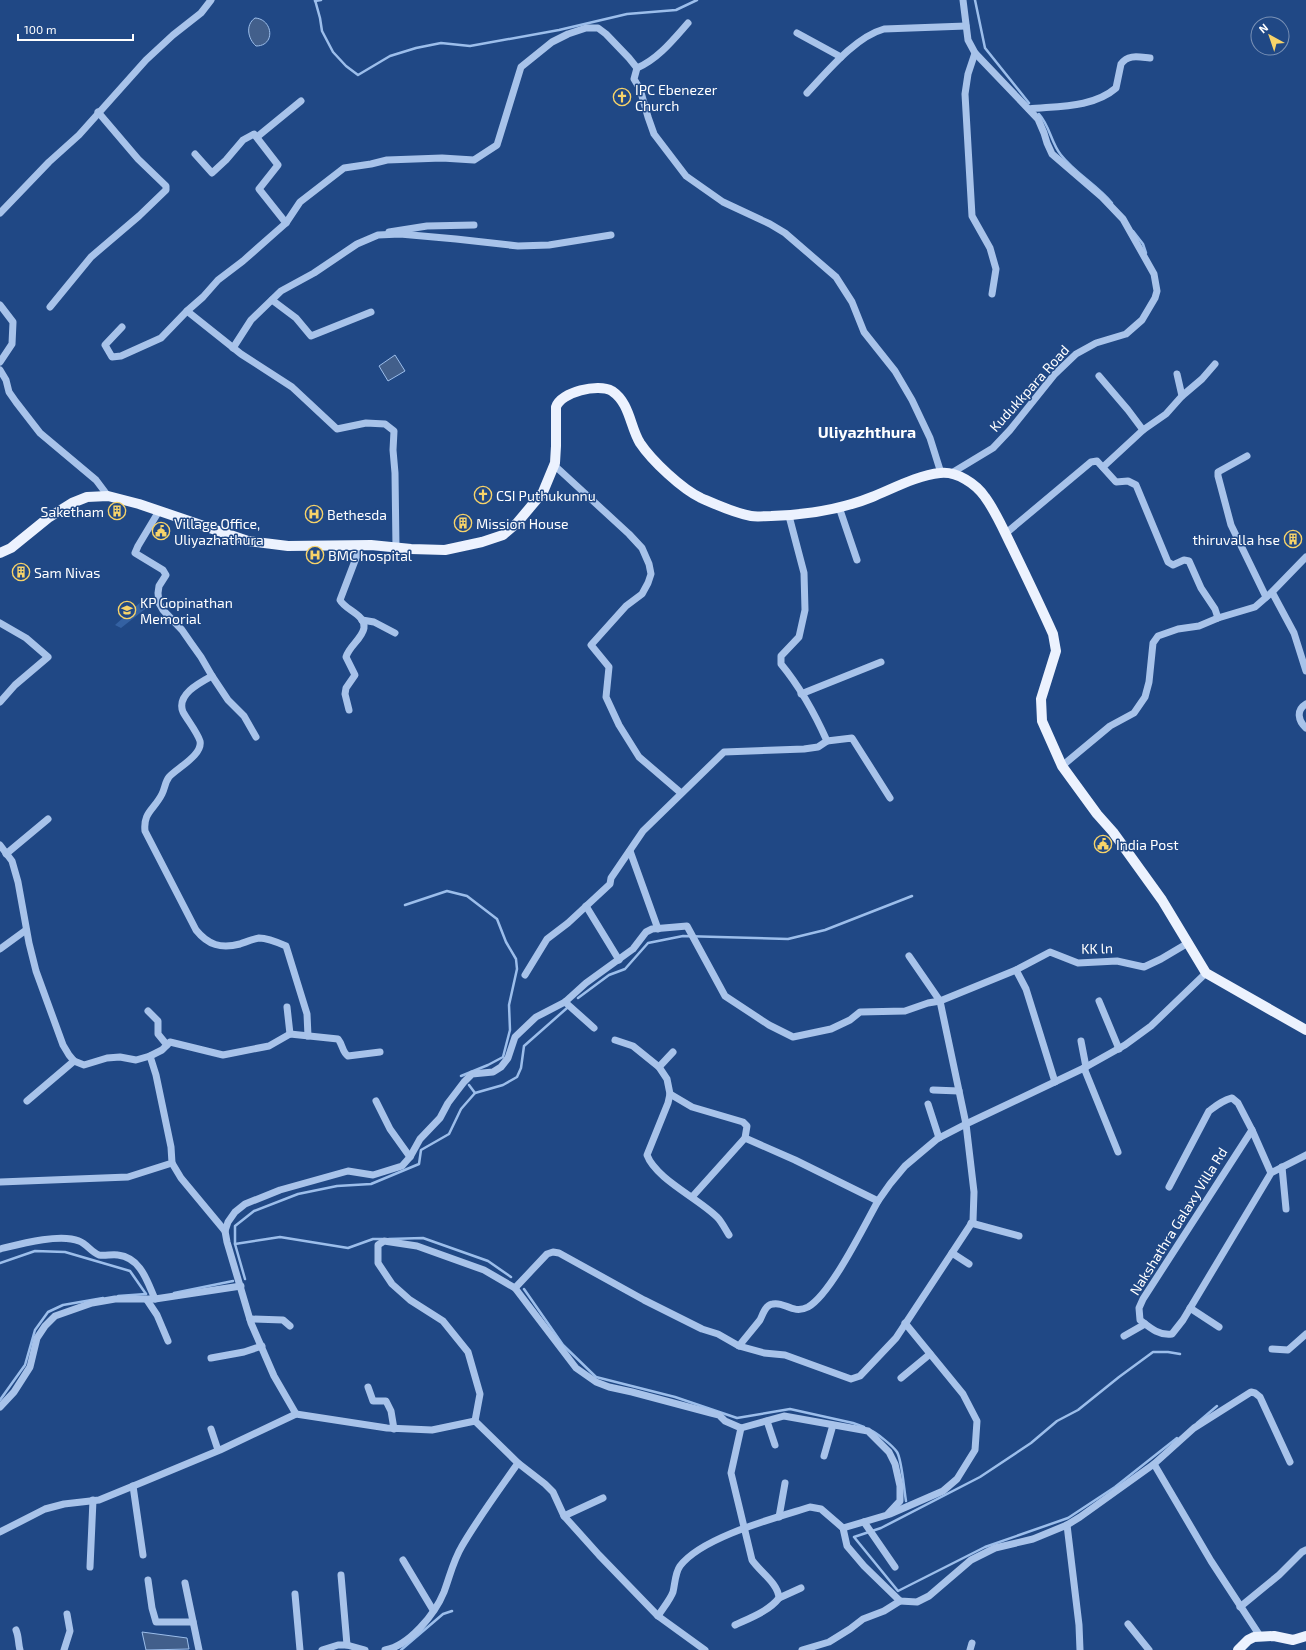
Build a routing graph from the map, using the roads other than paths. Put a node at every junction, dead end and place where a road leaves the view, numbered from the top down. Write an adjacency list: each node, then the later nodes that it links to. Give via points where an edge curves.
1 (211, 0): 13 (street, via 201,13 146,60)
2 (963, 0): 4 (street, Kudukkpara Road)
3 (688, 23): 9 (street, via 657,56)
4 (966, 26): 6 (street, Kudukkpara Road, via 968,40); 7 (street, via 884,29 874,32)
5 (797, 33): 7 (street)
6 (975, 53): 12 (street, Kudukkpara Road); 21 (street, via 965,94 972,216 990,248 996,269)
7 (841, 56): 10 (street)
8 (1150, 58): 12 (street, via 1128,57 1123,61 1116,88 1099,99 1081,104)
9 (637, 68): 17 (street, via 598,28 586,28 568,34 552,42 521,67 497,145 474,160 388,160 344,168 300,202); 39 (street, via 634,79 640,88 654,134 686,176 722,202 785,233 836,277 852,302 864,332 895,371 912,400)
10 (807, 94)
11 (301, 101): 14 (street)
12 (1029, 109): 39 (street, Kudukkpara Road, via 1038,120 1052,154 1102,197 1123,219 1154,274 1157,291 1142,320 1126,334 1096,342 1076,354 993,448)
13 (98, 112): 16 (street, via 79,135); 24 (street, via 138,159 166,186 166,190 91,257)
14 (257, 137): 15 (street, via 254,134 243,140 212,173); 17 (street, via 278,165 259,189)
15 (195, 154)
16 (0, 213)
17 (286, 223): 25 (street, via 218,280)
18 (474, 225): 19 (street, via 427,226 399,229)
19 (378, 235): 20 (street, via 449,238 518,246); 22 (street, via 357,244 314,273 281,291)
20 (611, 235)
21 (992, 294)
22 (272, 300): 26 (street, via 296,318 310,336); 28 (street, via 251,320)
23 (0, 305): 29 (street, via 14,322 12,344)
24 (50, 308)
25 (187, 311): 27 (street, via 162,338 121,356 112,357 106,345); 28 (street)
26 (371, 312)
27 (122, 327)
28 (233, 348): 46 (street, via 292,386 337,429 366,423 385,424 394,431)
29 (0, 362)
30 (1215, 364): 34 (street)
31 (0, 370): 40 (street, via 9,392 40,433 96,480)
32 (1177, 374): 34 (street)
33 (1099, 376): 35 (street)
34 (1182, 396): 35 (street, via 1166,414)
35 (1143, 430): 38 (street)
36 (1247, 456): 50 (street, via 1226,466 1218,472 1218,476 1231,525 1241,548)
37 (554, 465): 43 (main road, via 558,402 576,392 600,388 612,391 622,402 640,442 666,472 695,495 719,506 752,516); 46 (main road, via 543,492 503,535 445,550); 66 (street, via 642,548 649,564 651,574 642,594 626,606 591,645 609,668 606,696 619,725 639,756)
38 (1103, 468): 44 (street, via 1097,461 1091,462); 51 (street, via 1116,482 1128,481 1136,485 1168,562 1173,565 1184,560 1189,562)
39 (945, 473): 41 (main road, via 918,479 854,504); 44 (main road, via 974,485 985,497)
40 (108, 496): 42 (main road); 47 (main road, via 87,497 72,503)
41 (839, 507): 43 (main road); 49 (street)
42 (159, 511): 45 (main road, via 248,541 288,546); 57 (street, via 136,553 164,570 166,575 158,593 162,610 182,630)
43 (789, 516): 58 (street, via 804,573 805,610 799,637 781,656 781,664)
44 (1005, 534): 65 (main road, via 1053,634 1056,651 1041,699 1042,720)
45 (360, 545): 46 (main road); 52 (street, via 340,600)
46 (396, 548)
47 (0, 554)
48 (1306, 557): 50 (street)
49 (858, 560)
50 (1269, 595): 51 (street, via 1255,607); 56 (street, via 1294,633)
51 (1218, 618): 65 (street, via 1199,626 1178,629 1158,636 1154,643 1145,697 1134,713 1110,726)
52 (362, 620): 54 (street, via 374,622); 61 (street, via 364,629 346,657 355,675 346,688)
53 (0, 623): 59 (street, via 26,638 48,657 15,685)
54 (395, 633)
55 (881, 662): 58 (street)
56 (1306, 671)
57 (212, 676): 63 (street, via 228,700 244,716); 90 (street, via 191,690 181,702 183,712 200,742 200,748 170,777 160,797 147,814 144,822 145,831 203,940 216,946 236,945 258,938 273,940 286,946 307,1014)
58 (801, 694): 64 (street)
59 (0, 702)
60 (1306, 704): 62 (street, via 1299,712 1299,718)
61 (349, 710)
62 (1306, 728)
63 (256, 737)
64 (826, 741): 66 (street, via 818,747 804,750 724,752); 67 (street, via 852,738)
65 (1062, 766): 75 (main road, via 1162,900)
66 (681, 793): 70 (street, via 643,831)
67 (890, 798)
68 (48, 819): 71 (street)
69 (0, 845): 71 (street)
70 (630, 851): 72 (street, via 611,878 610,884); 73 (street)
71 (6, 854): 74 (street, via 12,861 18,882)
72 (586, 906): 78 (street); 81 (street, via 568,924 547,939)
73 (658, 929): 78 (street, via 646,932 633,949); 82 (street, KK ln, via 687,926 725,996 769,1025 793,1037 832,1029 860,1012 905,1011 928,1002)
74 (26, 930): 76 (street); 98 (street, via 36,971 55,1024 63,1045)
75 (1188, 943): 79 (street, KK ln, via 1144,967 1117,961 1078,963 1050,952); 80 (main road)
76 (0, 949)
77 (908, 956): 82 (street)
78 (619, 960): 84 (street, via 586,983)
79 (1016, 970): 82 (street, KK ln); 101 (street, via 1026,990)
80 (1206, 973): 88 (main road); 94 (street, via 1151,1026)
81 (525, 975)
82 (940, 1001): 103 (street)
83 (1099, 1001): 94 (street)
84 (565, 1002): 87 (street); 114 (street, via 536,1018 515,1037 508,1058 501,1067 493,1072 472,1074 464,1082 440,1118 420,1139)
85 (287, 1007): 89 (street)
86 (148, 1011): 93 (street, via 158,1021 158,1034)
87 (594, 1028)
88 (1306, 1030)
89 (290, 1034): 90 (street); 93 (street, via 269,1046 223,1055 170,1042)
90 (308, 1036): 95 (street, via 338,1039 348,1056)
91 (615, 1040): 99 (street, via 632,1046)
92 (1081, 1041): 100 (street)
93 (167, 1046): 97 (street)
94 (1119, 1049): 100 (street)
95 (380, 1052)
96 (673, 1052): 99 (street)
97 (150, 1056): 98 (street, via 136,1060 107,1058 84,1065); 115 (street, via 171,1147)
98 (74, 1061): 105 (street)
99 (659, 1066): 104 (street, via 667,1079)
100 (1085, 1068): 101 (street); 112 (street)
101 (1055, 1082): 108 (street)
102 (933, 1090): 103 (street)
103 (959, 1091): 108 (street)
104 (670, 1094): 110 (street, via 692,1107 743,1122 746,1126); 120 (street, via 647,1154 649,1160 666,1178)
105 (26, 1101)
106 (376, 1101): 114 (street, via 390,1129)
107 (928, 1104): 111 (street)
108 (966, 1124): 111 (street); 123 (street, via 974,1192)
109 (1252, 1130): 117 (street); 119 (street, via 1238,1103 1232,1098 1216,1105 1209,1111); 137 (street, Nakshathra Galaxy Villa Rd, via 1143,1299 1138,1314)
110 (745, 1138): 120 (street); 121 (street)
111 (939, 1138): 121 (street, via 905,1166)
112 (1118, 1152)
113 (1306, 1155): 116 (street)
114 (410, 1157): 124 (street, via 402,1166 373,1175 348,1171 280,1190 245,1204 228,1222)
115 (172, 1163): 118 (street, via 128,1177); 124 (street, via 181,1178)
116 (1282, 1167): 117 (street); 122 (street)
117 (1271, 1173): 134 (street)
118 (0, 1182)
119 (1169, 1187)
120 (692, 1197): 125 (street, via 716,1217)
121 (878, 1201): 144 (street, via 835,1277 817,1299 808,1307 798,1310 777,1303 771,1304)
122 (1286, 1209)
123 (971, 1223): 126 (street); 128 (street)
124 (225, 1231): 130 (street)
125 (729, 1235)
126 (1019, 1236)
127 (0, 1249): 132 (street, via 50,1239 78,1240 100,1255 117,1255 135,1261 146,1277)
128 (952, 1253): 129 (street); 136 (street)
129 (969, 1264)
130 (241, 1286): 132 (street); 135 (street)
131 (515, 1288): 144 (street, via 547,1254 560,1253 644,1300); 153 (street, via 484,1270 417,1246 384,1241 378,1245 378,1263 392,1284 410,1300 443,1321 468,1352 480,1394); 156 (street, via 576,1368 596,1382 609,1388 718,1415 725,1422)
132 (155, 1299): 133 (street)
133 (147, 1300): 142 (street, via 157,1315); 150 (street, via 115,1299 92,1303 55,1316 37,1338 30,1367 14,1392)
134 (1190, 1308): 137 (street, via 1172,1334 1157,1332); 139 (street)
135 (250, 1320): 138 (street, via 283,1320); 143 (street)
136 (905, 1323): 144 (street, via 896,1338 876,1360 860,1376 851,1379 785,1355 764,1353); 146 (street)
137 (1145, 1324): 141 (street)
138 (290, 1326)
139 (1219, 1326)
140 (1306, 1334): 145 (street, via 1288,1350)
141 (1124, 1336)
142 (168, 1341)
143 (262, 1346): 147 (street); 151 (street, via 274,1376)
144 (739, 1346)
145 (1272, 1349)
146 (930, 1354): 148 (street); 168 (street, via 963,1394 977,1421 975,1450 957,1478 943,1491)
147 (211, 1358)
148 (901, 1378)
149 (368, 1387): 155 (street, via 373,1401 386,1401)
150 (0, 1407)
151 (296, 1414): 155 (street); 159 (street)
152 (767, 1421): 154 (street, via 784,1416); 156 (street); 158 (street)
153 (475, 1422): 155 (street, via 432,1430); 161 (street)
154 (833, 1425): 160 (street); 168 (street, via 868,1431 889,1452 895,1464 900,1486 900,1501)
155 (394, 1428)
156 (741, 1428): 174 (street, via 731,1473)
157 (211, 1429): 159 (street)
158 (775, 1445)
159 (218, 1450): 165 (street)
160 (824, 1456)
161 (518, 1462): 169 (street, via 549,1488); 189 (street, via 454,1559 444,1592)
162 (1290, 1462): 163 (street, via 1260,1397 1251,1392 1194,1428)
163 (1154, 1464): 172 (street); 188 (street)
164 (785, 1483): 170 (street)
165 (133, 1486): 167 (street); 177 (street)
166 (603, 1498): 169 (street)
167 (93, 1500): 175 (street, via 45,1509); 179 (street)
168 (887, 1515): 171 (street)
169 (564, 1516): 191 (street)
170 (779, 1517): 173 (street, via 810,1507 821,1509); 174 (street)
171 (864, 1522): 173 (street); 180 (street)
172 (1067, 1525): 187 (street, via 1033,1539 995,1548 971,1560 929,1596 912,1603); 209 (street, via 1080,1625)
173 (842, 1528): 187 (street, via 847,1546)
174 (743, 1529): 186 (street, via 752,1560 775,1587); 191 (street, via 720,1538 682,1563 678,1568 672,1594)
175 (0, 1532)
176 (1306, 1550): 188 (street)
177 (143, 1555)
178 (403, 1560): 189 (street)
179 (90, 1567)
180 (895, 1567)
181 (341, 1575): 198 (street)
182 (148, 1580): 192 (street, via 156,1622)
183 (185, 1583): 192 (street)
184 (802, 1588): 186 (street)
185 (295, 1594): 203 (street)
186 (779, 1598): 194 (street, via 761,1612)
187 (900, 1601): 208 (street, via 884,1611 862,1619 829,1642)
188 (1240, 1607): 196 (street)
189 (433, 1610): 206 (street, via 404,1642)
190 (67, 1614): 200 (street, via 70,1631)
191 (658, 1616): 207 (street)
192 (193, 1622): 202 (street)
193 (1128, 1624): 210 (street)
194 (735, 1625)
195 (16, 1630): 199 (street)
196 (1260, 1636): 197 (main road, via 1293,1640); 211 (main road, via 1248,1640)
197 (1306, 1636)
198 (347, 1645): 204 (street); 205 (street)
199 (20, 1650)
200 (64, 1650): 201 (street)
201 (68, 1650)
202 (199, 1650)
203 (300, 1650)
204 (322, 1650)
205 (365, 1650)
206 (385, 1650)
207 (704, 1650)
208 (802, 1650)
209 (1080, 1650)
210 (1149, 1650)
211 (1238, 1650)

